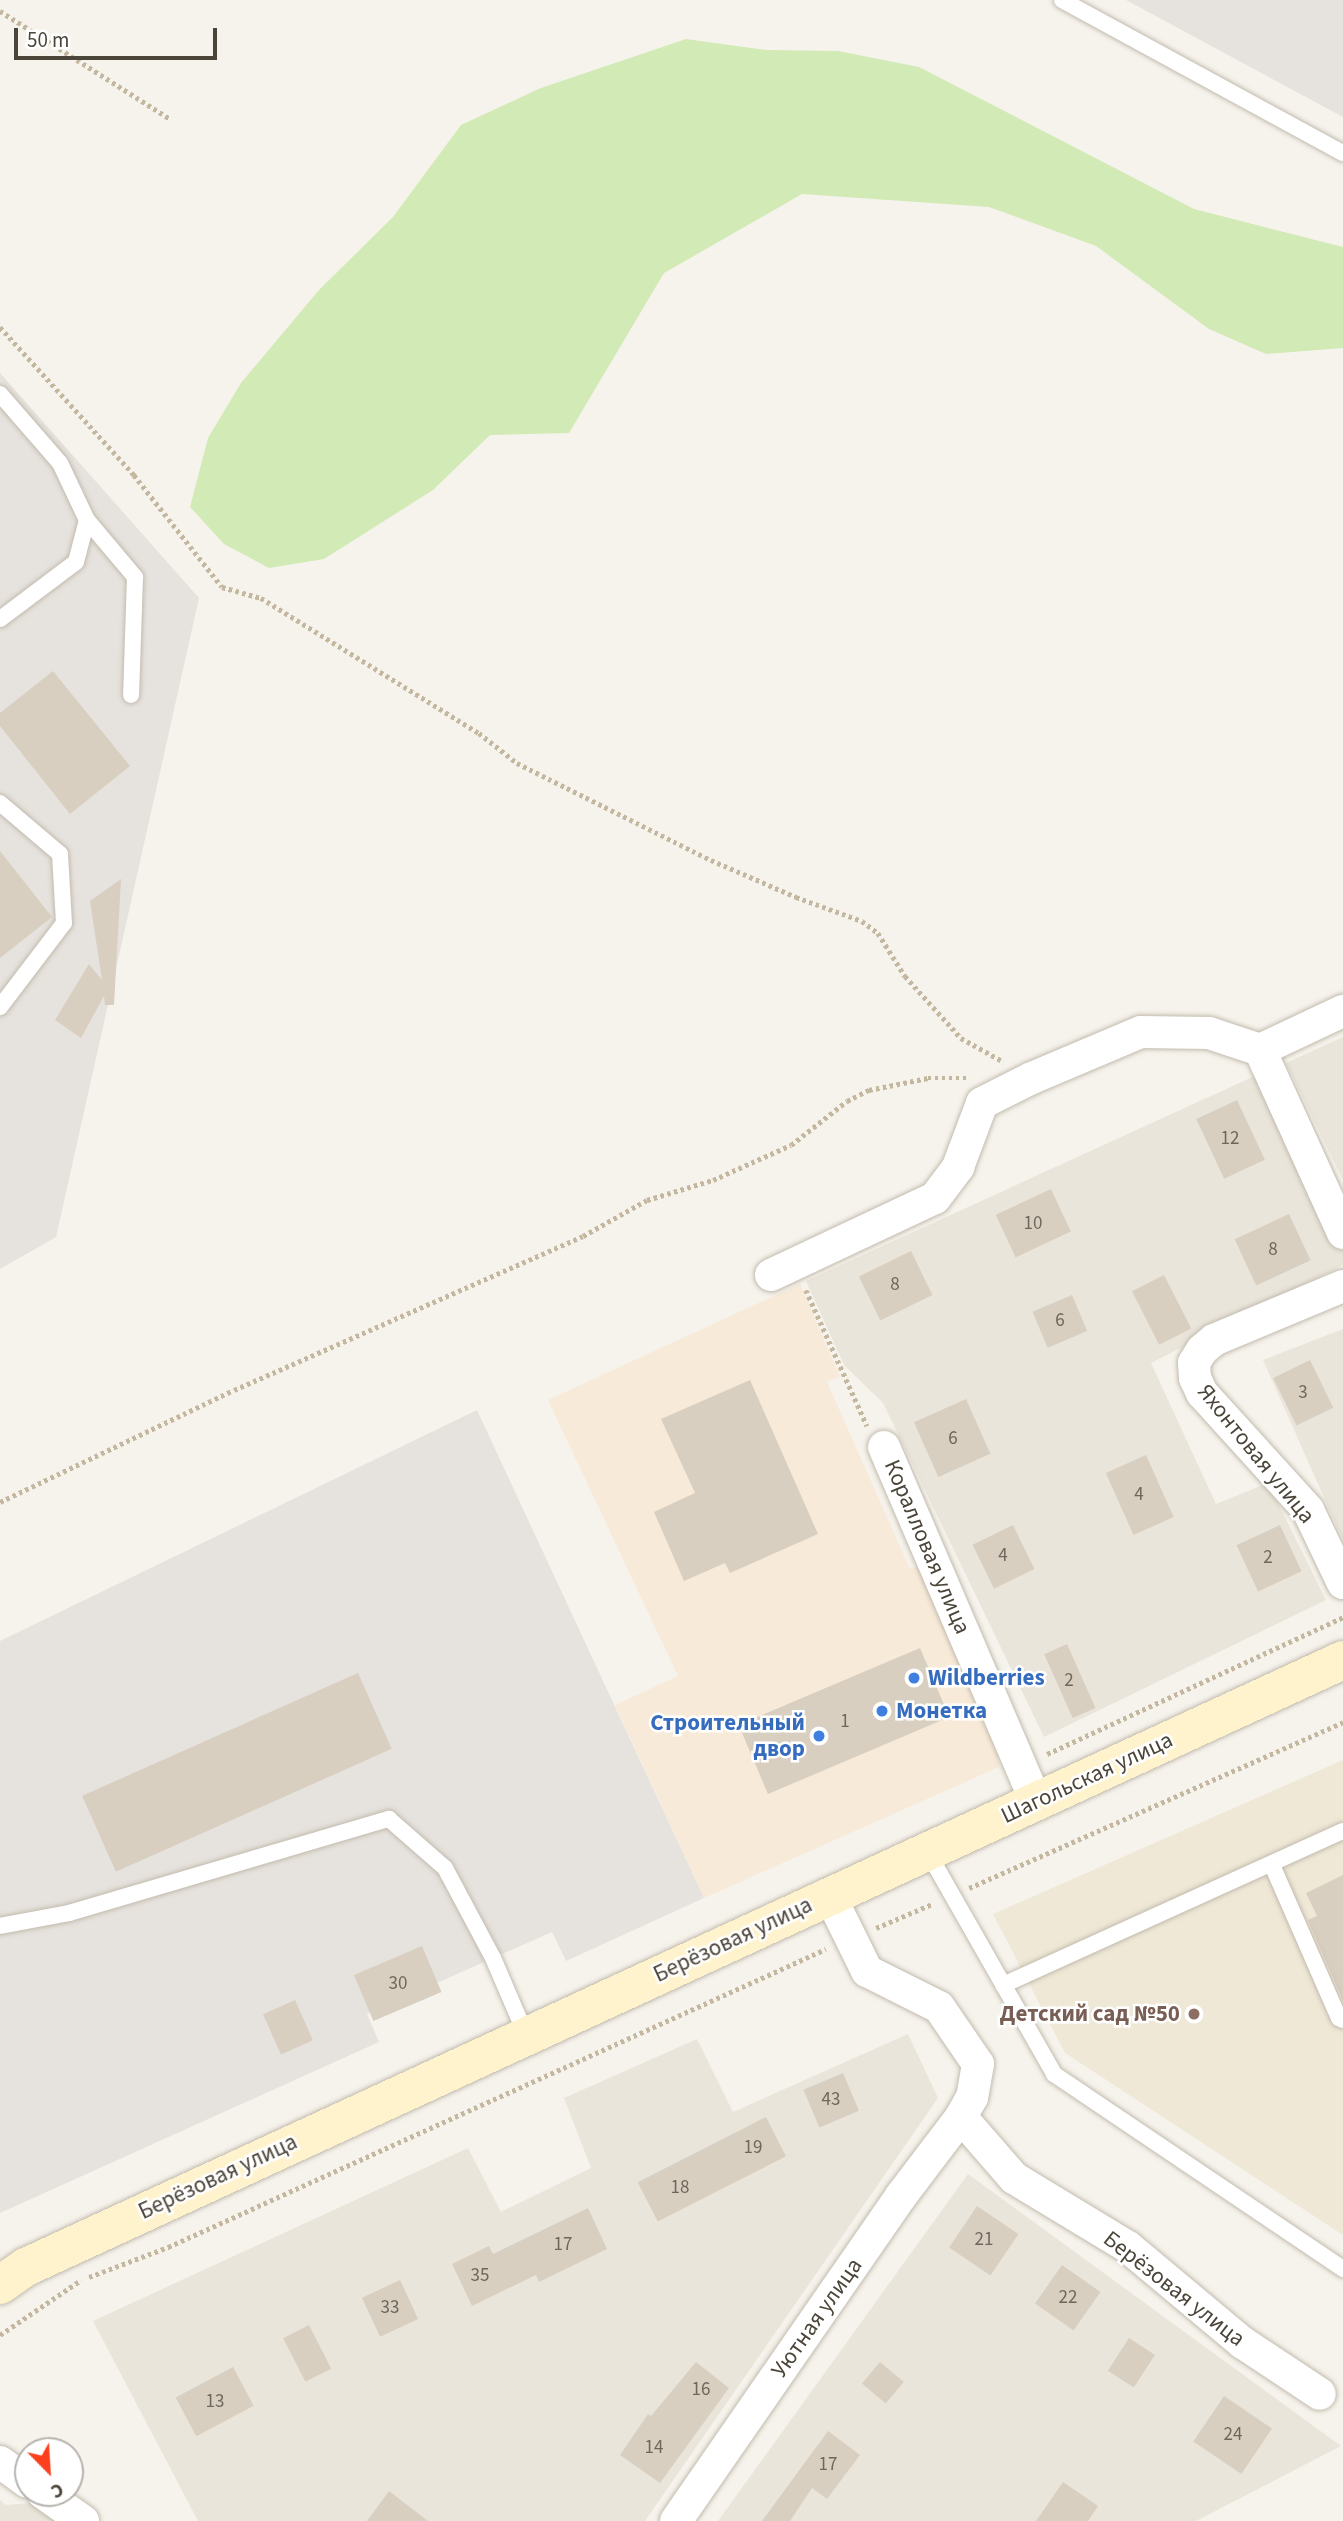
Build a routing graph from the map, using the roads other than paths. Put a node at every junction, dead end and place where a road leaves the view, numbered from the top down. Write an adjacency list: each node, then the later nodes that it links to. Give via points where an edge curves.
1 (1062, 0): 2 (lane)
2 (1343, 153)
3 (0, 394): 4 (lane, via 60,463)
4 (87, 520): 5 (lane, via 76,562); 6 (lane, via 135,577)
5 (0, 619)
6 (131, 695)
7 (0, 803): 8 (lane, via 60,854 64,923)
8 (0, 1007)
9 (1343, 1011): 10 (street)
10 (1260, 1050): 11 (street); 12 (street, via 1209,1033 1141,1032 1032,1078 982,1102 958,1167 936,1198)
11 (1343, 1233)
12 (783, 1269)
13 (1343, 1286): 15 (street, Яхонтовая улица, via 1214,1340 1194,1363 1202,1393 1308,1510)
14 (884, 1447): 17 (street, Коралловая улица)
15 (1343, 1583)
16 (1343, 1660): 17 (main road, Шагольская улица)
17 (1036, 1801): 19 (main road, Шагольская улица)
18 (1343, 1831): 20 (lane)
19 (927, 1851): 21 (main road, Шагольская улица); 23 (lane)
20 (1272, 1865): 23 (lane); 24 (lane)
21 (830, 1896): 25 (main road, Берёзовая улица); 26 (street, Берёзовая улица, via 867,1971 939,2007 978,2064 972,2097)
22 (0, 1926): 25 (lane, via 69,1913 389,1819 445,1868)
23 (1003, 1985): 27 (lane, via 1054,2074)
24 (1343, 2020)
25 (527, 2035): 28 (main road, Берёзовая улица, via 26,2267)
26 (961, 2117): 29 (street, Берёзовая улица, via 1014,2178 1128,2247 1243,2343); 32 (street, Уютная улица)
27 (1343, 2270)
28 (0, 2285)
29 (1320, 2394)
30 (63, 2507): 31 (street)
31 (83, 2521)
32 (676, 2521)

